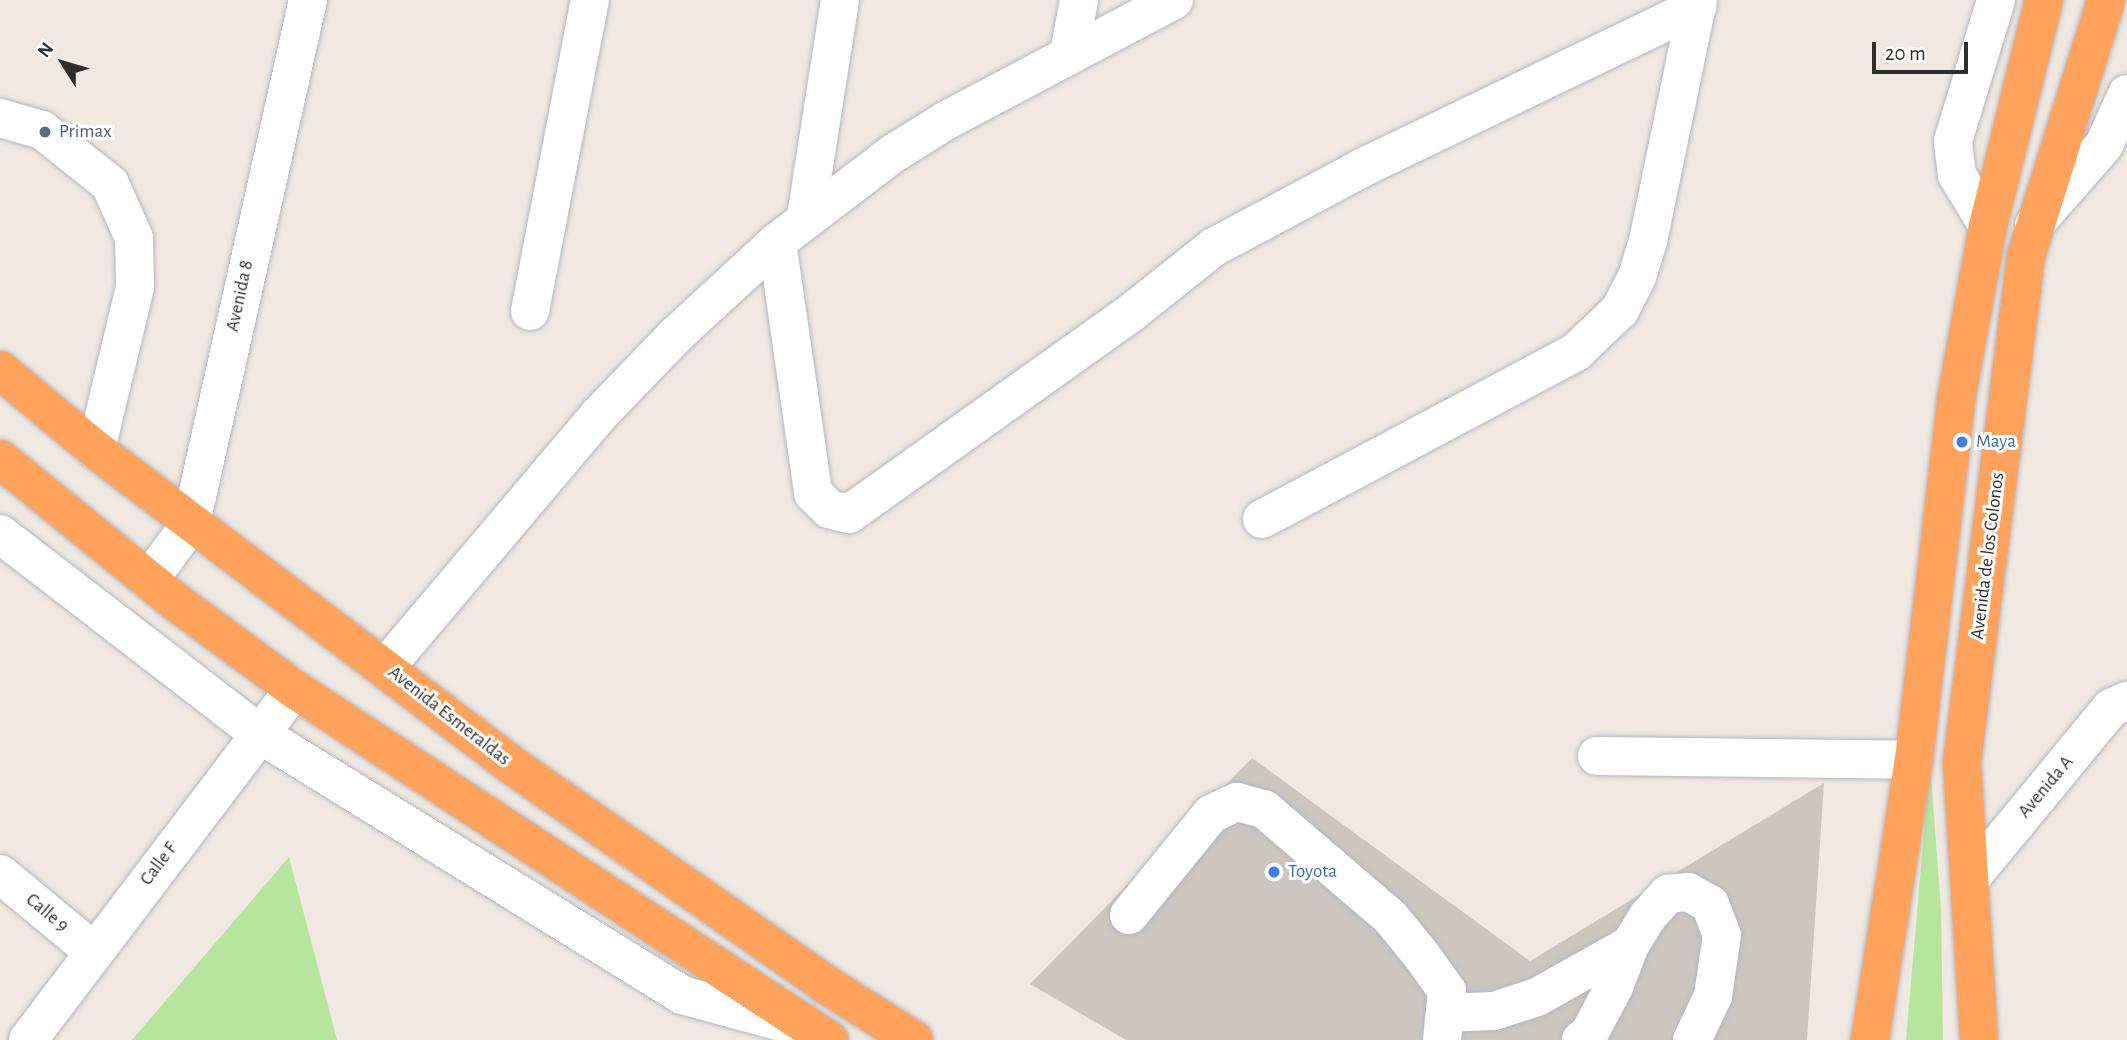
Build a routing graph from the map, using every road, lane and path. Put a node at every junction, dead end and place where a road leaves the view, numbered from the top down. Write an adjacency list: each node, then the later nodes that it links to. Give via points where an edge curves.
1 (590, 0): 17 (street)
2 (840, 0): 13 (street)
3 (1079, 0): 10 (street)
4 (1174, 0): 10 (street)
5 (1996, 0): 15 (street, via 1954,141 1957,175)
6 (2044, 0): 15 (highway)
7 (2106, 0): 14 (highway, Avenida de los Colonos)
8 (298, 3): 22 (street, Avenida 8)
9 (1698, 4): 16 (street, via 1362,168 1214,247 1132,312 849,514 829,509 813,493); 21 (street, via 1648,240 1637,277 1620,310 1576,352)
10 (1069, 53): 13 (street, via 947,120)
11 (2127, 94): 14 (street, via 2104,145)
12 (0, 118): 19 (street, via 42,130 110,184 134,238 135,287)
13 (806, 217): 16 (street)
14 (2034, 225): 32 (highway, Avenida de los Colonos, via 2026,256 1962,762)
15 (1988, 226): 30 (highway, via 1956,400)
16 (777, 242): 25 (street, via 675,336 599,415)
17 (530, 311)
18 (0, 370): 19 (highway, Avenida Esmeraldas)
19 (96, 450): 22 (highway, Avenida Esmeraldas)
20 (0, 459): 24 (highway)
21 (1262, 519)
22 (191, 523): 24 (street, Avenida 8); 25 (highway, Avenida Esmeraldas)
23 (0, 534): 28 (street)
24 (149, 580): 26 (highway)
25 (385, 668): 39 (highway, Avenida Esmeraldas, via 513,766 825,984)
26 (293, 690): 28 (street, Calle F); 37 (highway)
27 (2127, 701): 32 (street, Avenida A, via 2111,708)
28 (258, 733): 35 (street, Calle F); 37 (street, via 682,995)
29 (1597, 756): 30 (street)
30 (1914, 760): 42 (highway)
31 (0, 874): 35 (street, Calle 9)
32 (1970, 879): 43 (highway, Avenida de los Colonos)
33 (1129, 915): 36 (street, via 1211,814 1237,802 1264,809 1391,918 1447,991)
34 (1630, 946): 36 (street, via 1537,997); 40 (street, via 1614,987 1589,1034); 41 (street, via 1668,894 1688,892 1710,904 1722,934 1713,996)
35 (93, 951): 38 (street, Calle F)
36 (1444, 1027)
37 (822, 1035)
38 (28, 1040)
39 (914, 1040)
40 (1581, 1040)
41 (1692, 1040)
42 (1870, 1040)
43 (1979, 1040)

